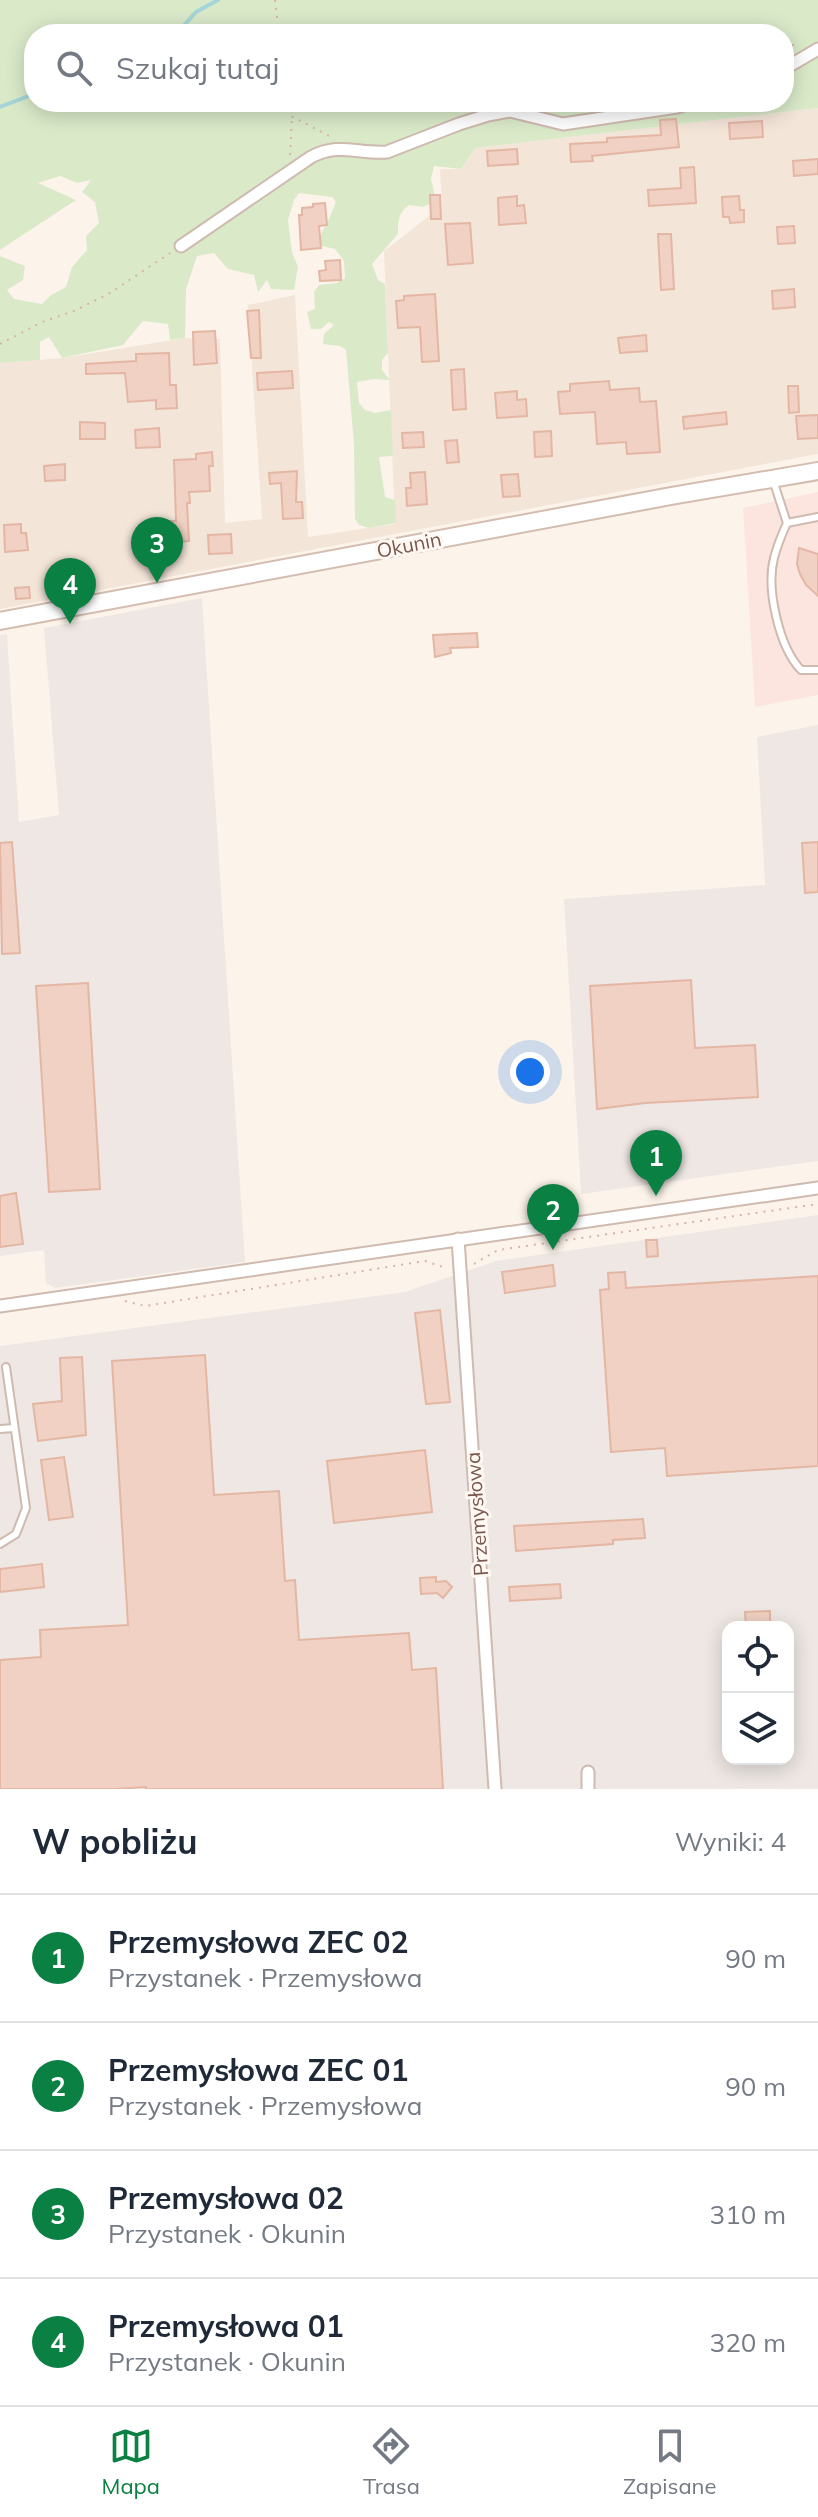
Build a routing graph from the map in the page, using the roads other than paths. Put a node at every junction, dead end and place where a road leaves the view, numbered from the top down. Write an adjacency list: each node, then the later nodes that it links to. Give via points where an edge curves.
1 (818, 49): 2 (street)
2 (794, 63)
3 (504, 112): 6 (street, via 387,152 320,152)
4 (514, 112): 5 (street, via 563,124)
5 (643, 112)
6 (181, 246)
7 (818, 471): 8 (main road, Okunin)
8 (773, 480): 10 (lane); 11 (main road, Okunin)
9 (818, 517): 10 (lane)
10 (787, 523): 12 (lane, via 773,561 775,610 791,659 801,670)
11 (0, 621)
12 (818, 670)
13 (818, 1188): 14 (street)
14 (458, 1239): 15 (street); 21 (street, Przemysłowa)
15 (0, 1306)
16 (6, 1367): 17 (lane)
17 (14, 1428): 18 (lane); 19 (lane, via 26,1508 16,1534)
18 (0, 1429)
19 (0, 1544)
20 (588, 1772): 22 (street)
21 (495, 1789)
22 (588, 1789)

